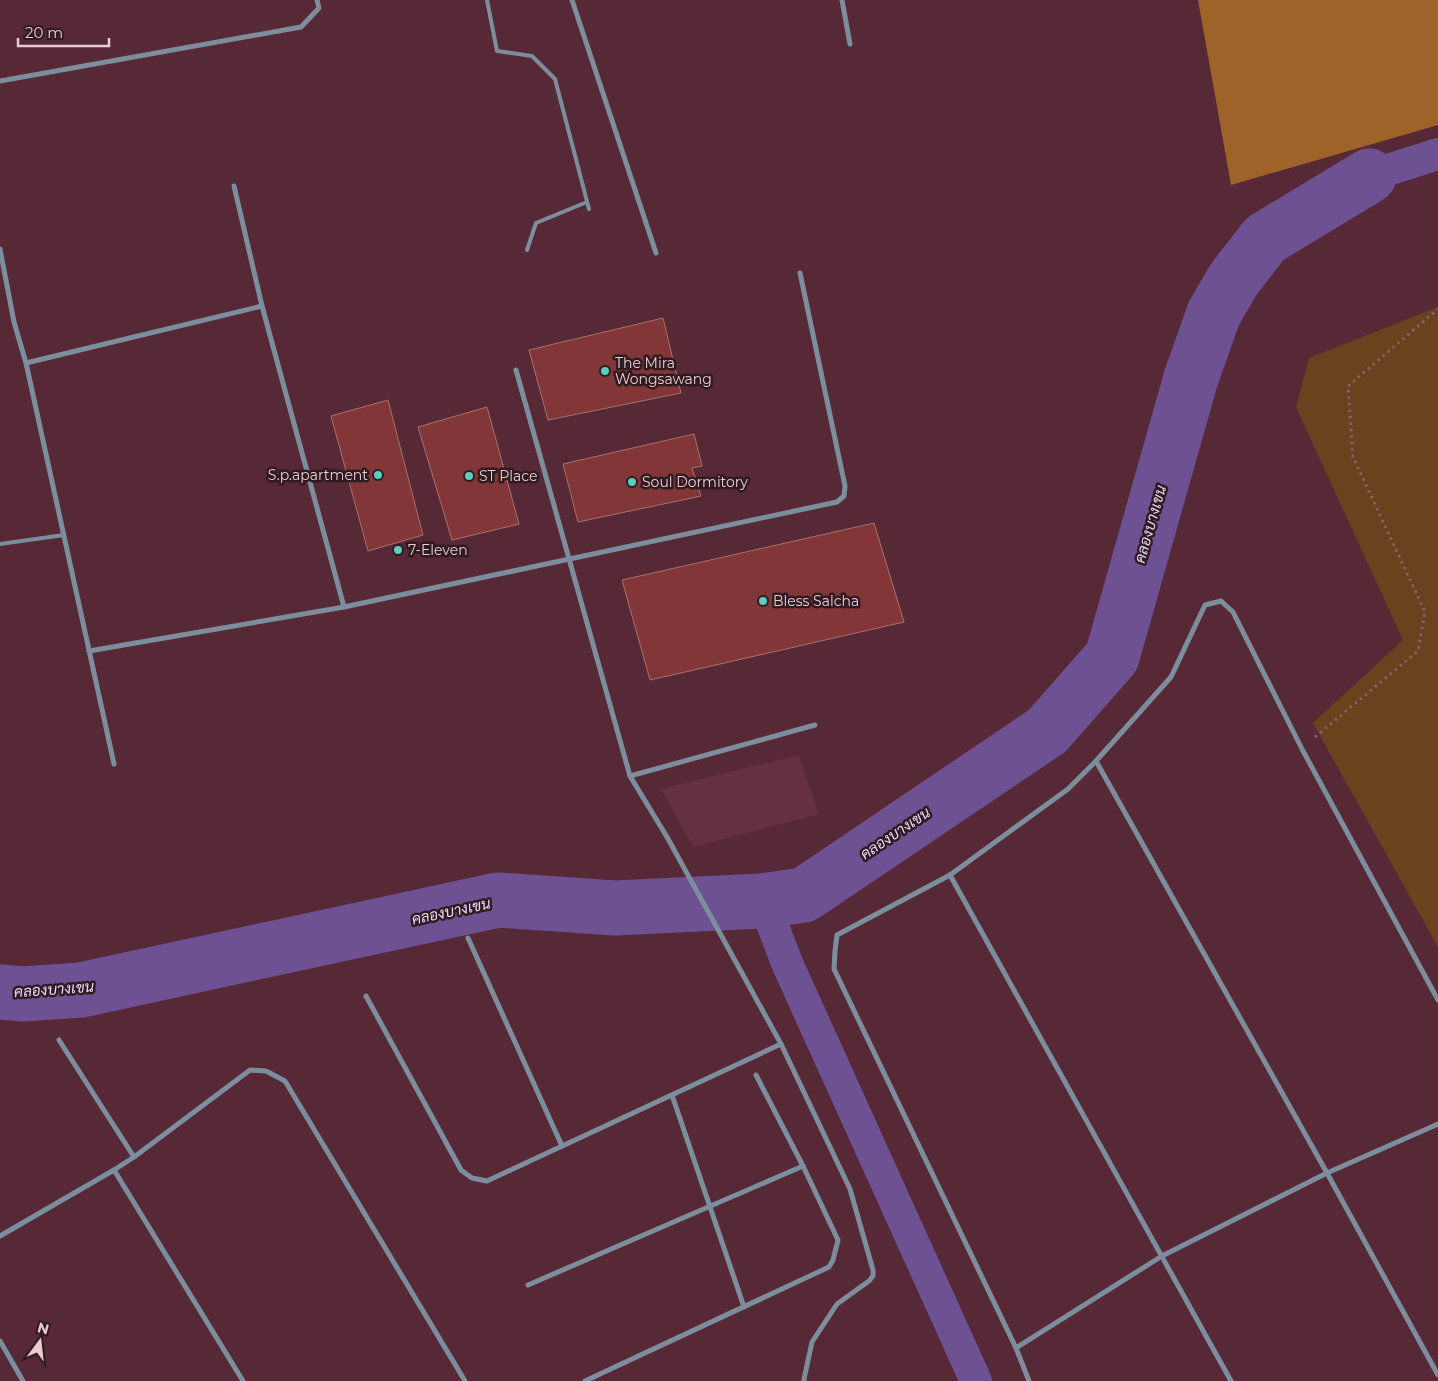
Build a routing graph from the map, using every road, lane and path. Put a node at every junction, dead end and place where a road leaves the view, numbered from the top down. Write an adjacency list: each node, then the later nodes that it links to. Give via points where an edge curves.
1 (317, 0): 6 (street, via 319,8 301,27)
2 (487, 0): 8 (lane, via 497,51 532,56 555,79)
3 (572, 0): 12 (street)
4 (842, 0): 5 (street)
5 (850, 44)
6 (0, 81)
7 (234, 186): 14 (street)
8 (587, 202): 9 (lane); 10 (lane, via 536,222)
9 (589, 209)
10 (527, 250)
11 (0, 252): 16 (street)
12 (656, 253)
13 (800, 273): 20 (street, via 845,486 844,496 837,502)
14 (262, 306): 16 (street); 21 (street)
15 (1438, 309): 24 (path, via 1348,386 1352,457 1425,612 1418,651)
16 (26, 364): 18 (street)
17 (516, 370): 20 (street)
18 (64, 535): 19 (lane); 22 (street)
19 (0, 544)
20 (568, 558): 21 (street); 27 (street)
21 (344, 606): 22 (street)
22 (89, 651): 26 (street)
23 (816, 725): 27 (street)
24 (1302, 749): 25 (street, via 1233,612 1222,601 1205,605 1171,677); 31 (street)
25 (1096, 761): 28 (street, via 1068,789); 41 (street)
26 (114, 764)
27 (630, 776): 33 (street)
28 (950, 875): 44 (street); 48 (street, via 837,935 834,970)
29 (468, 938): 37 (street)
30 (366, 996): 37 (street, via 461,1170 472,1178 487,1180)
31 (1438, 1000)
32 (59, 1040): 38 (street)
33 (781, 1044): 35 (street); 54 (street, via 850,1189 873,1270 869,1281 838,1304 812,1342)
34 (756, 1075): 39 (street)
35 (672, 1095): 37 (street); 42 (street)
36 (1438, 1124): 41 (street)
37 (562, 1146)
38 (134, 1157): 40 (street); 52 (street, via 250,1070 266,1071 284,1081)
39 (803, 1166): 42 (street); 46 (street, via 838,1240 834,1260 830,1267)
40 (114, 1170): 43 (street); 51 (street)
41 (1327, 1173): 44 (street); 49 (street)
42 (710, 1206): 45 (street); 46 (street)
43 (0, 1236)
44 (1162, 1256): 48 (street); 56 (street)
45 (528, 1285)
46 (744, 1307): 53 (street)
47 (0, 1341): 50 (street)
48 (1016, 1348): 55 (street)
49 (1438, 1375)
50 (23, 1381)
51 (243, 1381)
52 (465, 1381)
53 (585, 1381)
54 (804, 1381)
55 (1029, 1381)
56 (1231, 1381)

